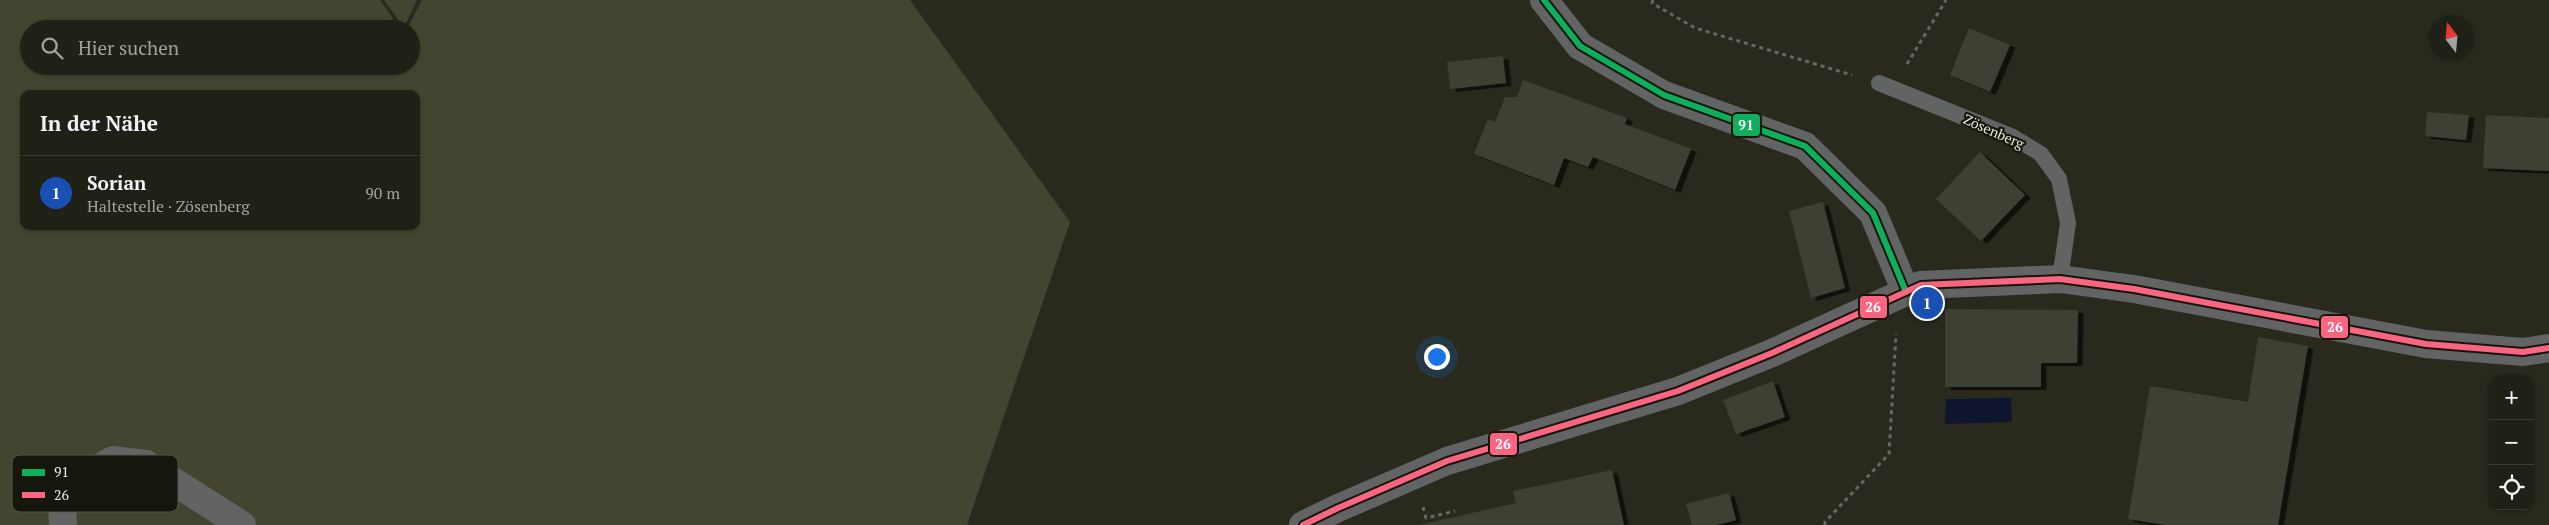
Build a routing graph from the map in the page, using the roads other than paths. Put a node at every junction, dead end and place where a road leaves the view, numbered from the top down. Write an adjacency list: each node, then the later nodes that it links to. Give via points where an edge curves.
1 (1544, 0): 4 (street, via 1580,46 1664,95 1804,146 1873,213)
2 (1886, 85): 3 (lane, Zösenberg, via 2013,137 2040,154 2059,180 2068,223)
3 (2060, 279): 4 (street, via 1921,285); 5 (street, via 2134,289 2426,344 2523,352)
4 (1902, 294): 10 (street, via 1678,391 1447,461)
5 (2549, 348)
6 (178, 484): 9 (street)
7 (62, 512): 8 (street)
8 (63, 525)
9 (242, 525)
10 (1303, 525)

